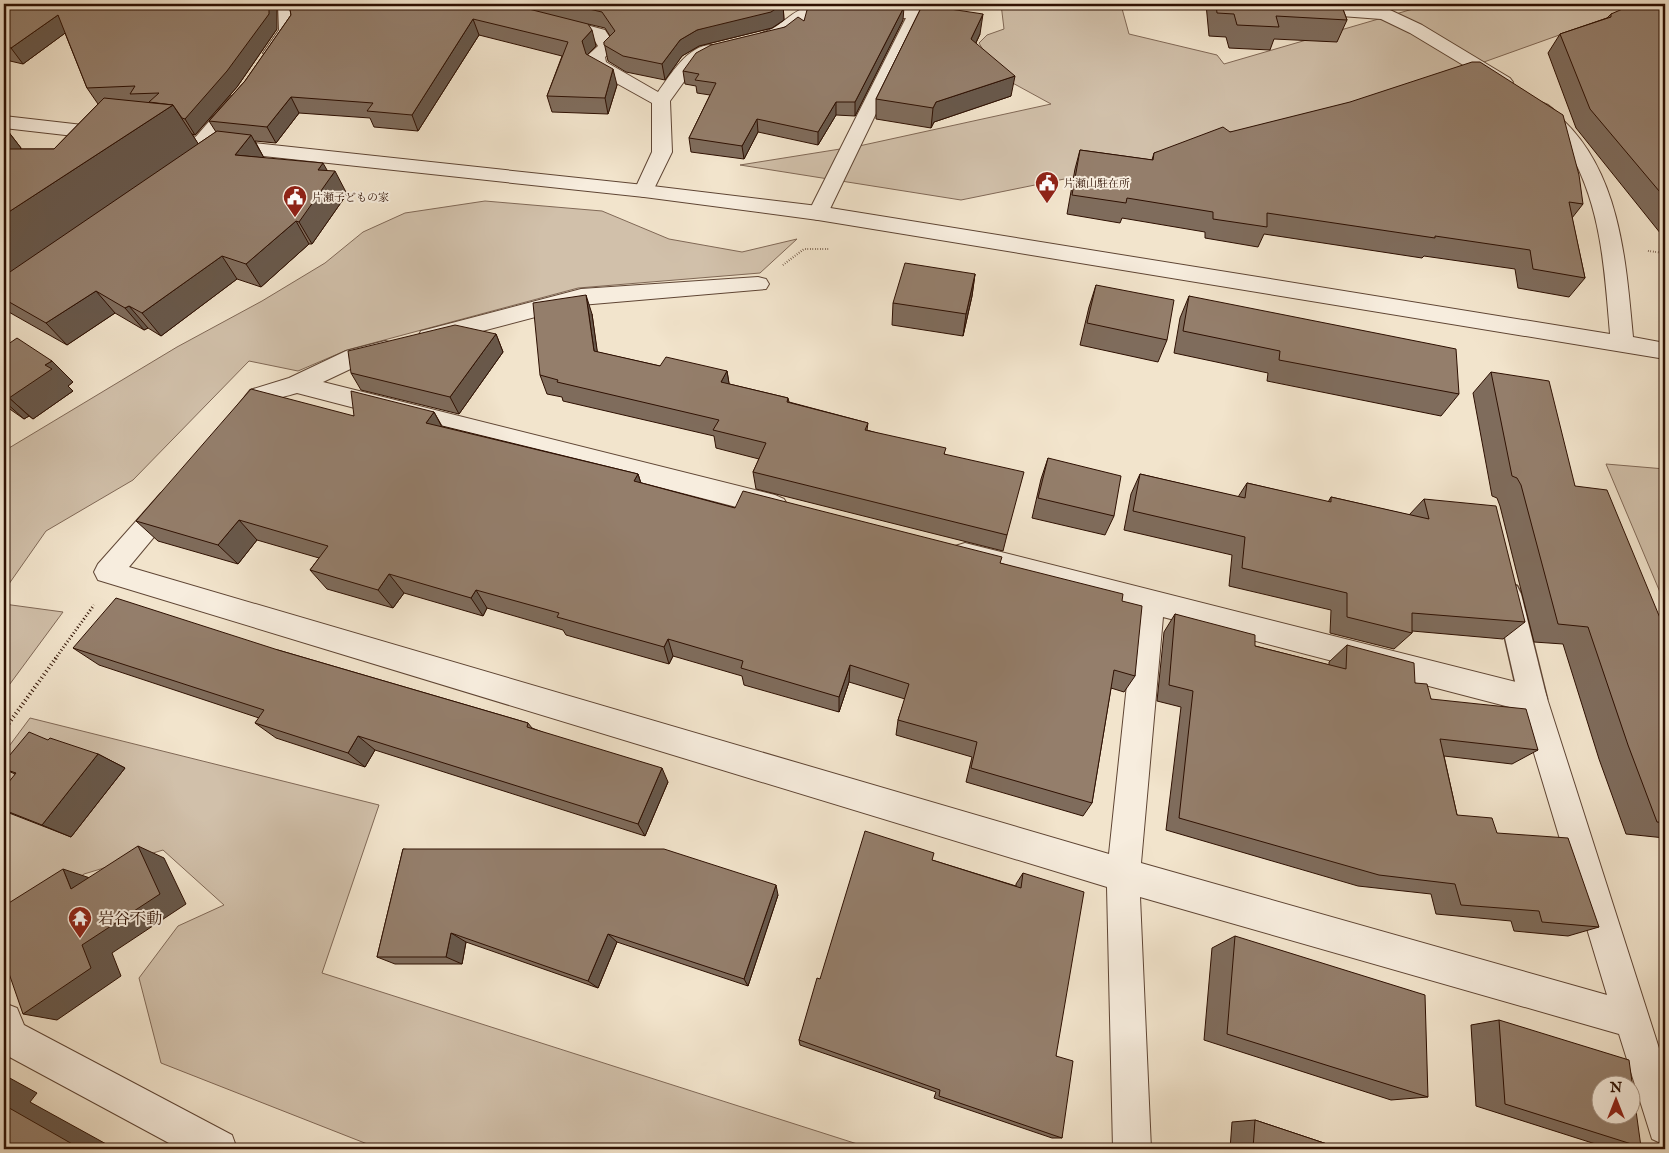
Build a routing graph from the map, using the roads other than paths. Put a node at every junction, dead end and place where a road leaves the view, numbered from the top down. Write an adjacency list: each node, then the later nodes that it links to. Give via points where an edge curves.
1 (286, 4): 6 (street, via 288,30)
2 (1284, 8): 14 (street, via 1384,14 1416,29 1526,95 1555,119 1578,146 1604,208 1612,246)
3 (542, 18): 8 (street, via 599,34 607,46 596,56 597,65)
4 (752, 41): 12 (street, via 779,34 808,12 863,15 917,12)
5 (734, 45): 8 (street, via 706,52 690,61)
6 (261, 69)
7 (251, 84): 10 (street)
8 (661, 101): 11 (street, via 662,152)
9 (4, 122): 10 (street, via 136,137)
10 (200, 154): 11 (street, via 225,147)
11 (644, 191): 12 (street)
12 (818, 213): 14 (street)
13 (758, 284): 16 (street, via 581,297 354,357)
14 (1622, 344): 15 (street)
15 (1665, 351)
16 (297, 384): 17 (street, via 259,396); 19 (street)
17 (227, 432)
18 (183, 484): 24 (street, via 108,572)
19 (795, 511)
20 (939, 547): 22 (street)
21 (1503, 574): 23 (lane)
22 (1150, 600): 23 (street); 24 (street)
23 (1533, 699): 25 (street)
24 (1123, 875): 25 (street); 29 (street)
25 (1632, 1020): 27 (street)
26 (4, 1021): 28 (street, via 11,1038)
27 (1665, 1126)
28 (218, 1149)
29 (1132, 1149)

